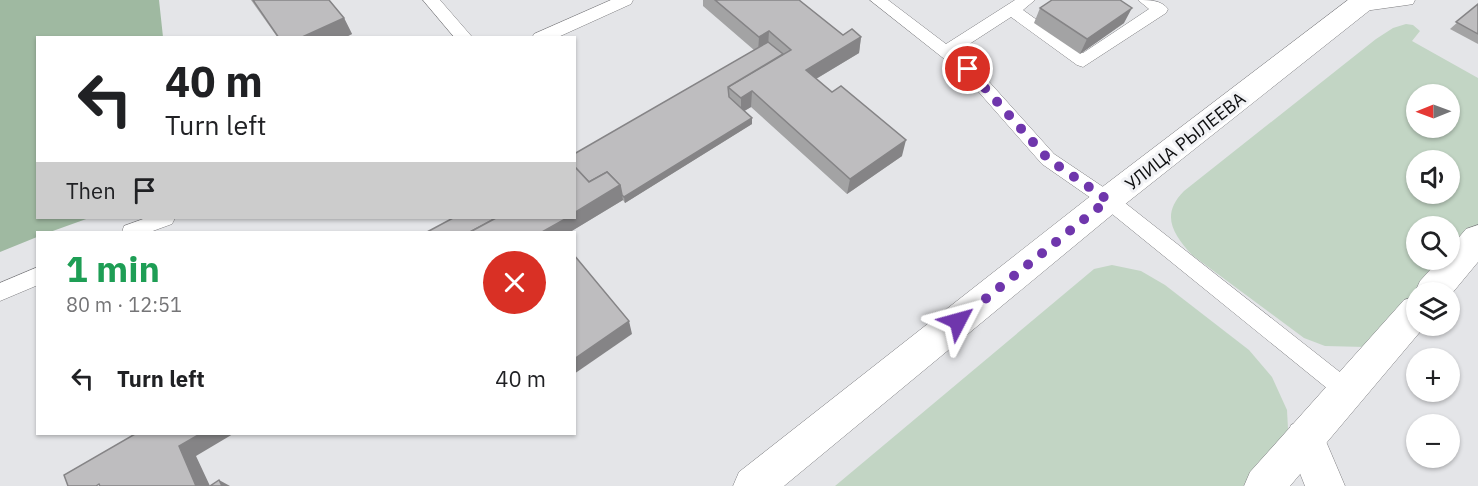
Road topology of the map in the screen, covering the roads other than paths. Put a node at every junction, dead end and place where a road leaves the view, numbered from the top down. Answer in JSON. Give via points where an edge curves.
{"nodes":[{"id":1,"x":431,"y":0,"type":"edge"},
{"id":2,"x":625,"y":0,"type":"edge"},
{"id":3,"x":1027,"y":0,"type":"edge"},
{"id":4,"x":1146,"y":0,"type":"edge"},
{"id":5,"x":1407,"y":0,"type":"edge"},
{"id":6,"x":882,"y":1,"type":"edge"},
{"id":7,"x":1362,"y":4,"type":"edge"},
{"id":8,"x":1012,"y":10,"type":"junction"},
{"id":9,"x":463,"y":36,"type":"edge"},
{"id":10,"x":544,"y":36,"type":"edge"},
{"id":11,"x":945,"y":52,"type":"junction"},
{"id":12,"x":1108,"y":200,"type":"junction"},
{"id":13,"x":163,"y":219,"type":"edge"},
{"id":14,"x":134,"y":231,"type":"edge"},
{"id":15,"x":1478,"y":239,"type":"edge"},
{"id":16,"x":36,"y":276,"type":"edge"},
{"id":17,"x":1441,"y":282,"type":"edge"},
{"id":18,"x":0,"y":292,"type":"edge"},
{"id":19,"x":1406,"y":323,"type":"edge"},
{"id":20,"x":1347,"y":391,"type":"junction"},
{"id":21,"x":1305,"y":438,"type":"junction"},
{"id":22,"x":753,"y":486,"type":"edge"},
{"id":23,"x":1264,"y":486,"type":"edge"},
{"id":24,"x":1325,"y":486,"type":"edge"}],
"edges":[{"from":1,"to":9,"type":"lane"},
{"from":2,"to":10,"type":"lane"},
{"from":3,"to":8,"type":"lane"},
{"from":4,"to":8,"type":"lane","via":[[1160,9],[1083,61]]},
{"from":5,"to":7,"type":"lane"},
{"from":6,"to":11,"type":"lane"},
{"from":7,"to":12,"type":"main road","name":"УЛИЦА РЫЛЕЕВА"},
{"from":8,"to":11,"type":"lane"},
{"from":11,"to":12,"type":"lane","via":[[968,69],[1048,159]]},
{"from":12,"to":20,"type":"lane"},
{"from":12,"to":22,"type":"main road","name":"УЛИЦА РЫЛЕЕВА"},
{"from":13,"to":14,"type":"lane"},
{"from":15,"to":17,"type":"main road"},
{"from":16,"to":18,"type":"lane"},
{"from":19,"to":20,"type":"main road"},
{"from":20,"to":21,"type":"main road"},
{"from":21,"to":23,"type":"main road"},
{"from":21,"to":24,"type":"main road"}]}
